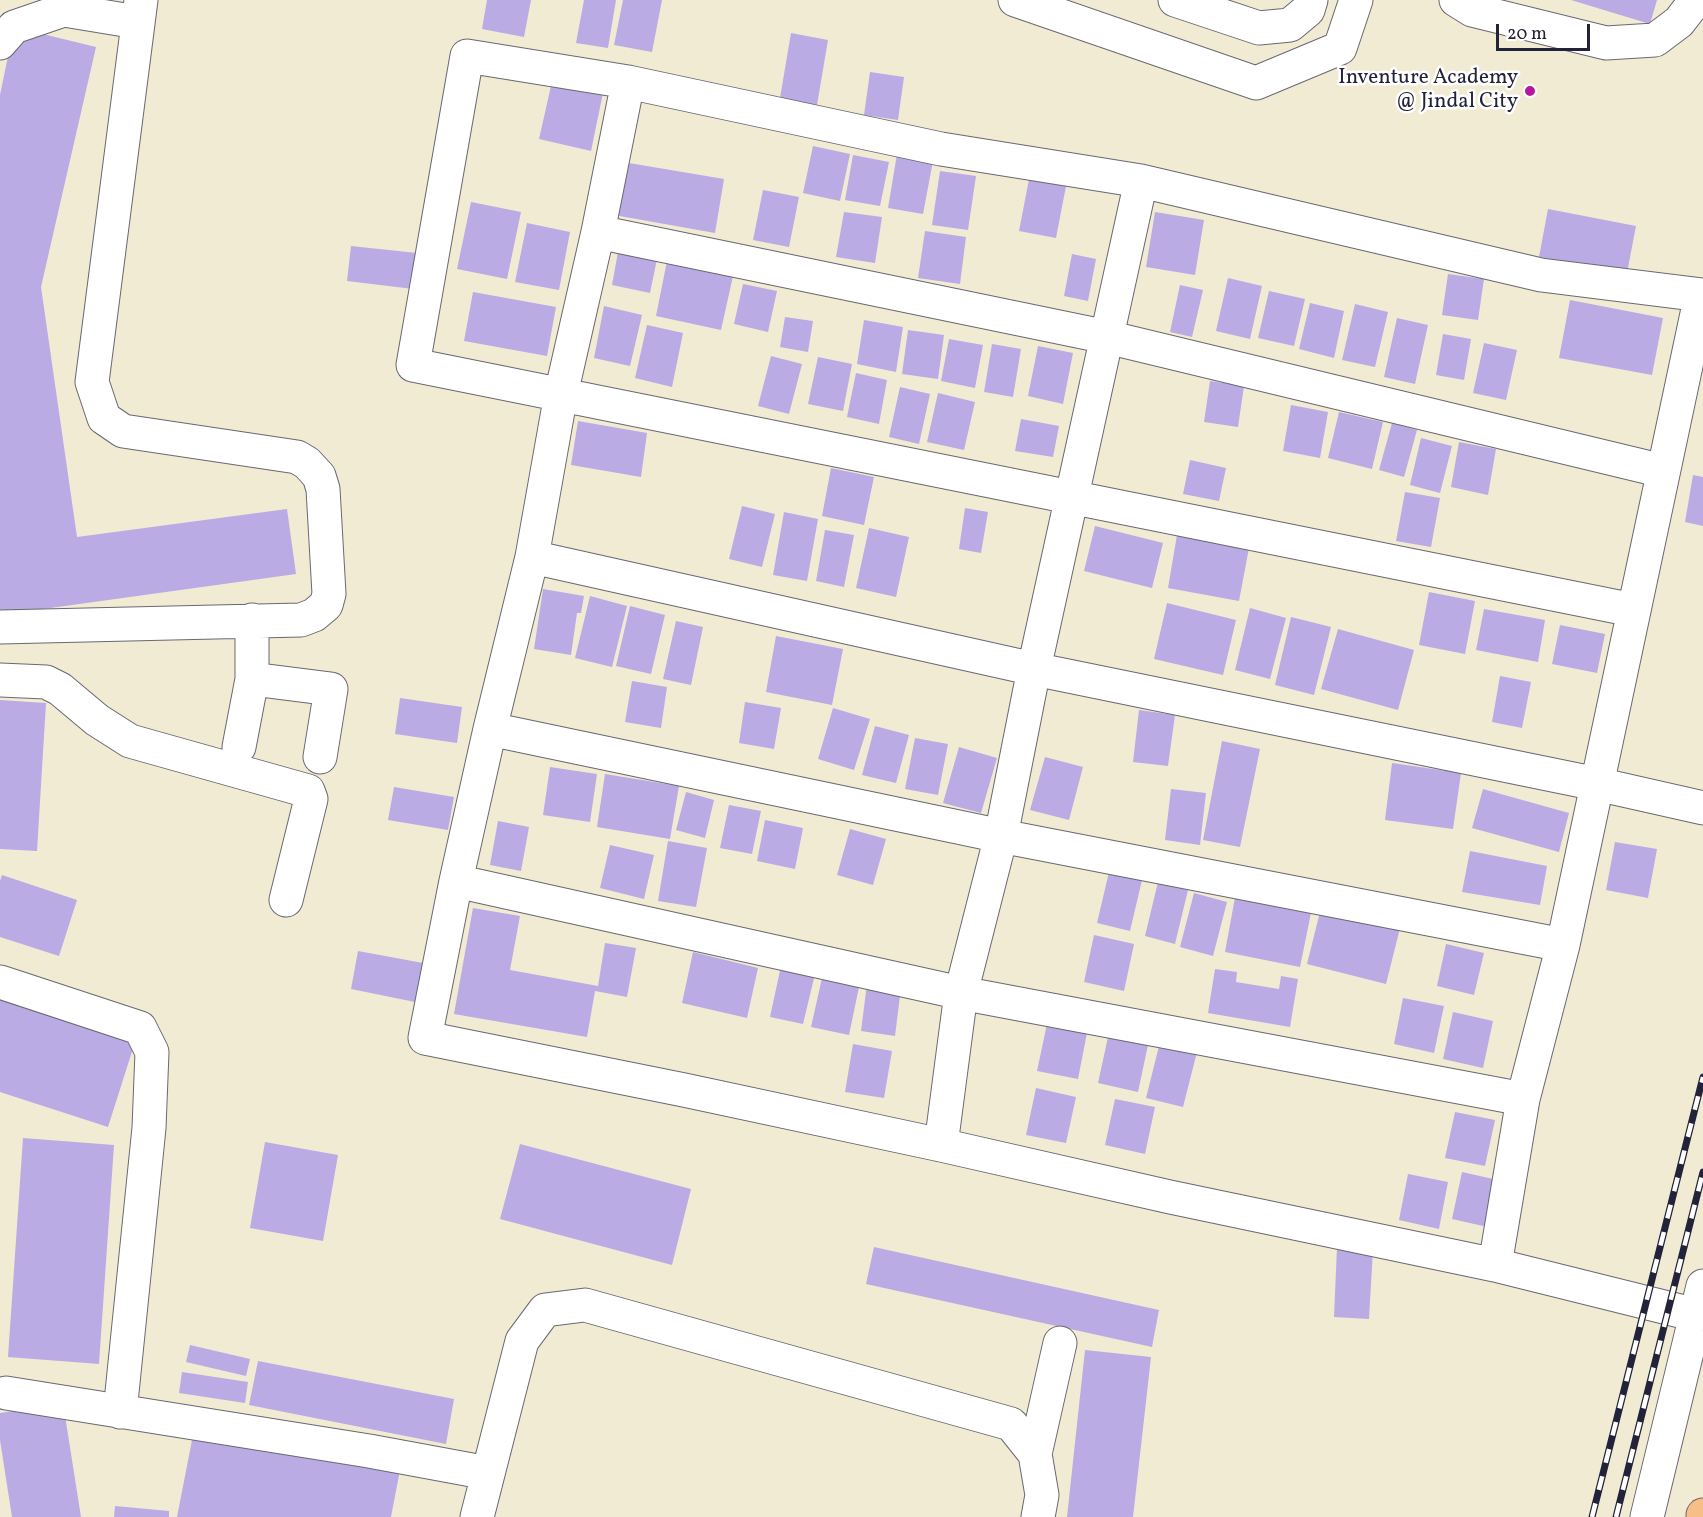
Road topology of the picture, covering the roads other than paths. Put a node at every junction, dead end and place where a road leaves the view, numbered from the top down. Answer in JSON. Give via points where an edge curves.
{"nodes":[{"id":1,"x":1015,"y":0,"type":"edge"},
{"id":2,"x":1175,"y":0,"type":"edge"},
{"id":3,"x":1311,"y":0,"type":"edge"},
{"id":4,"x":1356,"y":0,"type":"edge"},
{"id":5,"x":1456,"y":0,"type":"edge"},
{"id":6,"x":1696,"y":0,"type":"edge"},
{"id":7,"x":1050,"y":5,"type":"edge"},
{"id":8,"x":139,"y":11,"type":"edge"},
{"id":9,"x":0,"y":43,"type":"edge"},
{"id":10,"x":628,"y":81,"type":"junction"},
{"id":11,"x":1141,"y":181,"type":"junction"},
{"id":12,"x":598,"y":232,"type":"junction"},
{"id":13,"x":1107,"y":337,"type":"junction"},
{"id":14,"x":561,"y":394,"type":"junction"},
{"id":15,"x":1663,"y":471,"type":"junction"},
{"id":16,"x":1072,"y":496,"type":"junction"},
{"id":17,"x":532,"y":557,"type":"junction"},
{"id":18,"x":1634,"y":610,"type":"junction"},
{"id":19,"x":252,"y":620,"type":"junction"},
{"id":20,"x":0,"y":627,"type":"edge"},
{"id":21,"x":1034,"y":669,"type":"junction"},
{"id":22,"x":252,"y":679,"type":"junction"},
{"id":23,"x":0,"y":680,"type":"edge"},
{"id":24,"x":490,"y":729,"type":"junction"},
{"id":25,"x":239,"y":747,"type":"dead end"},
{"id":26,"x":320,"y":758,"type":"dead end"},
{"id":27,"x":1597,"y":784,"type":"junction"},
{"id":28,"x":1703,"y":808,"type":"edge"},
{"id":29,"x":1001,"y":836,"type":"junction"},
{"id":30,"x":456,"y":881,"type":"junction"},
{"id":31,"x":286,"y":900,"type":"dead end"},
{"id":32,"x":1563,"y":945,"type":"junction"},
{"id":33,"x":0,"y":982,"type":"edge"},
{"id":34,"x":961,"y":993,"type":"junction"},
{"id":35,"x":1523,"y":1099,"type":"junction"},
{"id":36,"x":941,"y":1145,"type":"junction"},
{"id":37,"x":1495,"y":1265,"type":"junction"},
{"id":38,"x":1700,"y":1300,"type":"edge"},
{"id":39,"x":1060,"y":1343,"type":"dead end"},
{"id":40,"x":6,"y":1393,"type":"dead end"},
{"id":41,"x":120,"y":1412,"type":"junction"},
{"id":42,"x":1035,"y":1454,"type":"junction"},
{"id":43,"x":488,"y":1473,"type":"junction"},
{"id":44,"x":477,"y":1517,"type":"edge"},
{"id":45,"x":1038,"y":1517,"type":"edge"},
{"id":46,"x":1647,"y":1517,"type":"edge"}],
"edges":[{"from":1,"to":7,"type":"street"},
{"from":2,"to":3,"type":"street","via":[[1259,28],[1290,25],[1308,10]]},
{"from":4,"to":7,"type":"street","via":[[1340,48],[1256,83]]},
{"from":5,"to":6,"type":"street","via":[[1472,10],[1606,43],[1654,40],[1679,22]]},
{"from":8,"to":9,"type":"street","via":[[64,10],[14,27]]},
{"from":8,"to":19,"type":"street","via":[[92,382],[104,418],[123,431],[297,457],[318,476],[329,594],[326,605],[301,620]]},
{"from":10,"to":11,"type":"street","via":[[941,149]]},
{"from":10,"to":12,"type":"street"},
{"from":10,"to":14,"type":"street","via":[[467,56],[413,365]]},
{"from":11,"to":13,"type":"street"},
{"from":11,"to":15,"type":"street","via":[[1541,275],[1701,295]]},
{"from":12,"to":13,"type":"street"},
{"from":12,"to":14,"type":"street"},
{"from":13,"to":15,"type":"street"},
{"from":13,"to":16,"type":"street"},
{"from":14,"to":16,"type":"street"},
{"from":14,"to":17,"type":"street"},
{"from":15,"to":18,"type":"street"},
{"from":16,"to":18,"type":"street"},
{"from":16,"to":21,"type":"street"},
{"from":17,"to":21,"type":"street"},
{"from":17,"to":24,"type":"street"},
{"from":18,"to":27,"type":"street"},
{"from":19,"to":20,"type":"street"},
{"from":19,"to":22,"type":"street"},
{"from":21,"to":27,"type":"street"},
{"from":21,"to":29,"type":"street"},
{"from":22,"to":25,"type":"street"},
{"from":22,"to":26,"type":"street","via":[[332,689]]},
{"from":23,"to":31,"type":"street","via":[[46,682],[130,741],[308,791],[311,799]]},
{"from":24,"to":29,"type":"street"},
{"from":24,"to":30,"type":"street"},
{"from":27,"to":28,"type":"street"},
{"from":27,"to":32,"type":"street"},
{"from":29,"to":32,"type":"street"},
{"from":29,"to":34,"type":"street"},
{"from":30,"to":34,"type":"street"},
{"from":30,"to":36,"type":"street","via":[[425,1038]]},
{"from":32,"to":35,"type":"street"},
{"from":33,"to":41,"type":"street","via":[[140,1028],[152,1052],[149,1128]]},
{"from":34,"to":35,"type":"street"},
{"from":34,"to":36,"type":"street"},
{"from":35,"to":37,"type":"street"},
{"from":36,"to":37,"type":"street"},
{"from":37,"to":38,"type":"street"},
{"from":38,"to":46,"type":"street"},
{"from":39,"to":42,"type":"street"},
{"from":40,"to":41,"type":"street"},
{"from":41,"to":43,"type":"street"},
{"from":42,"to":43,"type":"street","via":[[1011,1424],[585,1305],[545,1310],[522,1341]]},
{"from":42,"to":45,"type":"street","via":[[1042,1495]]},
{"from":43,"to":44,"type":"street"}]}
